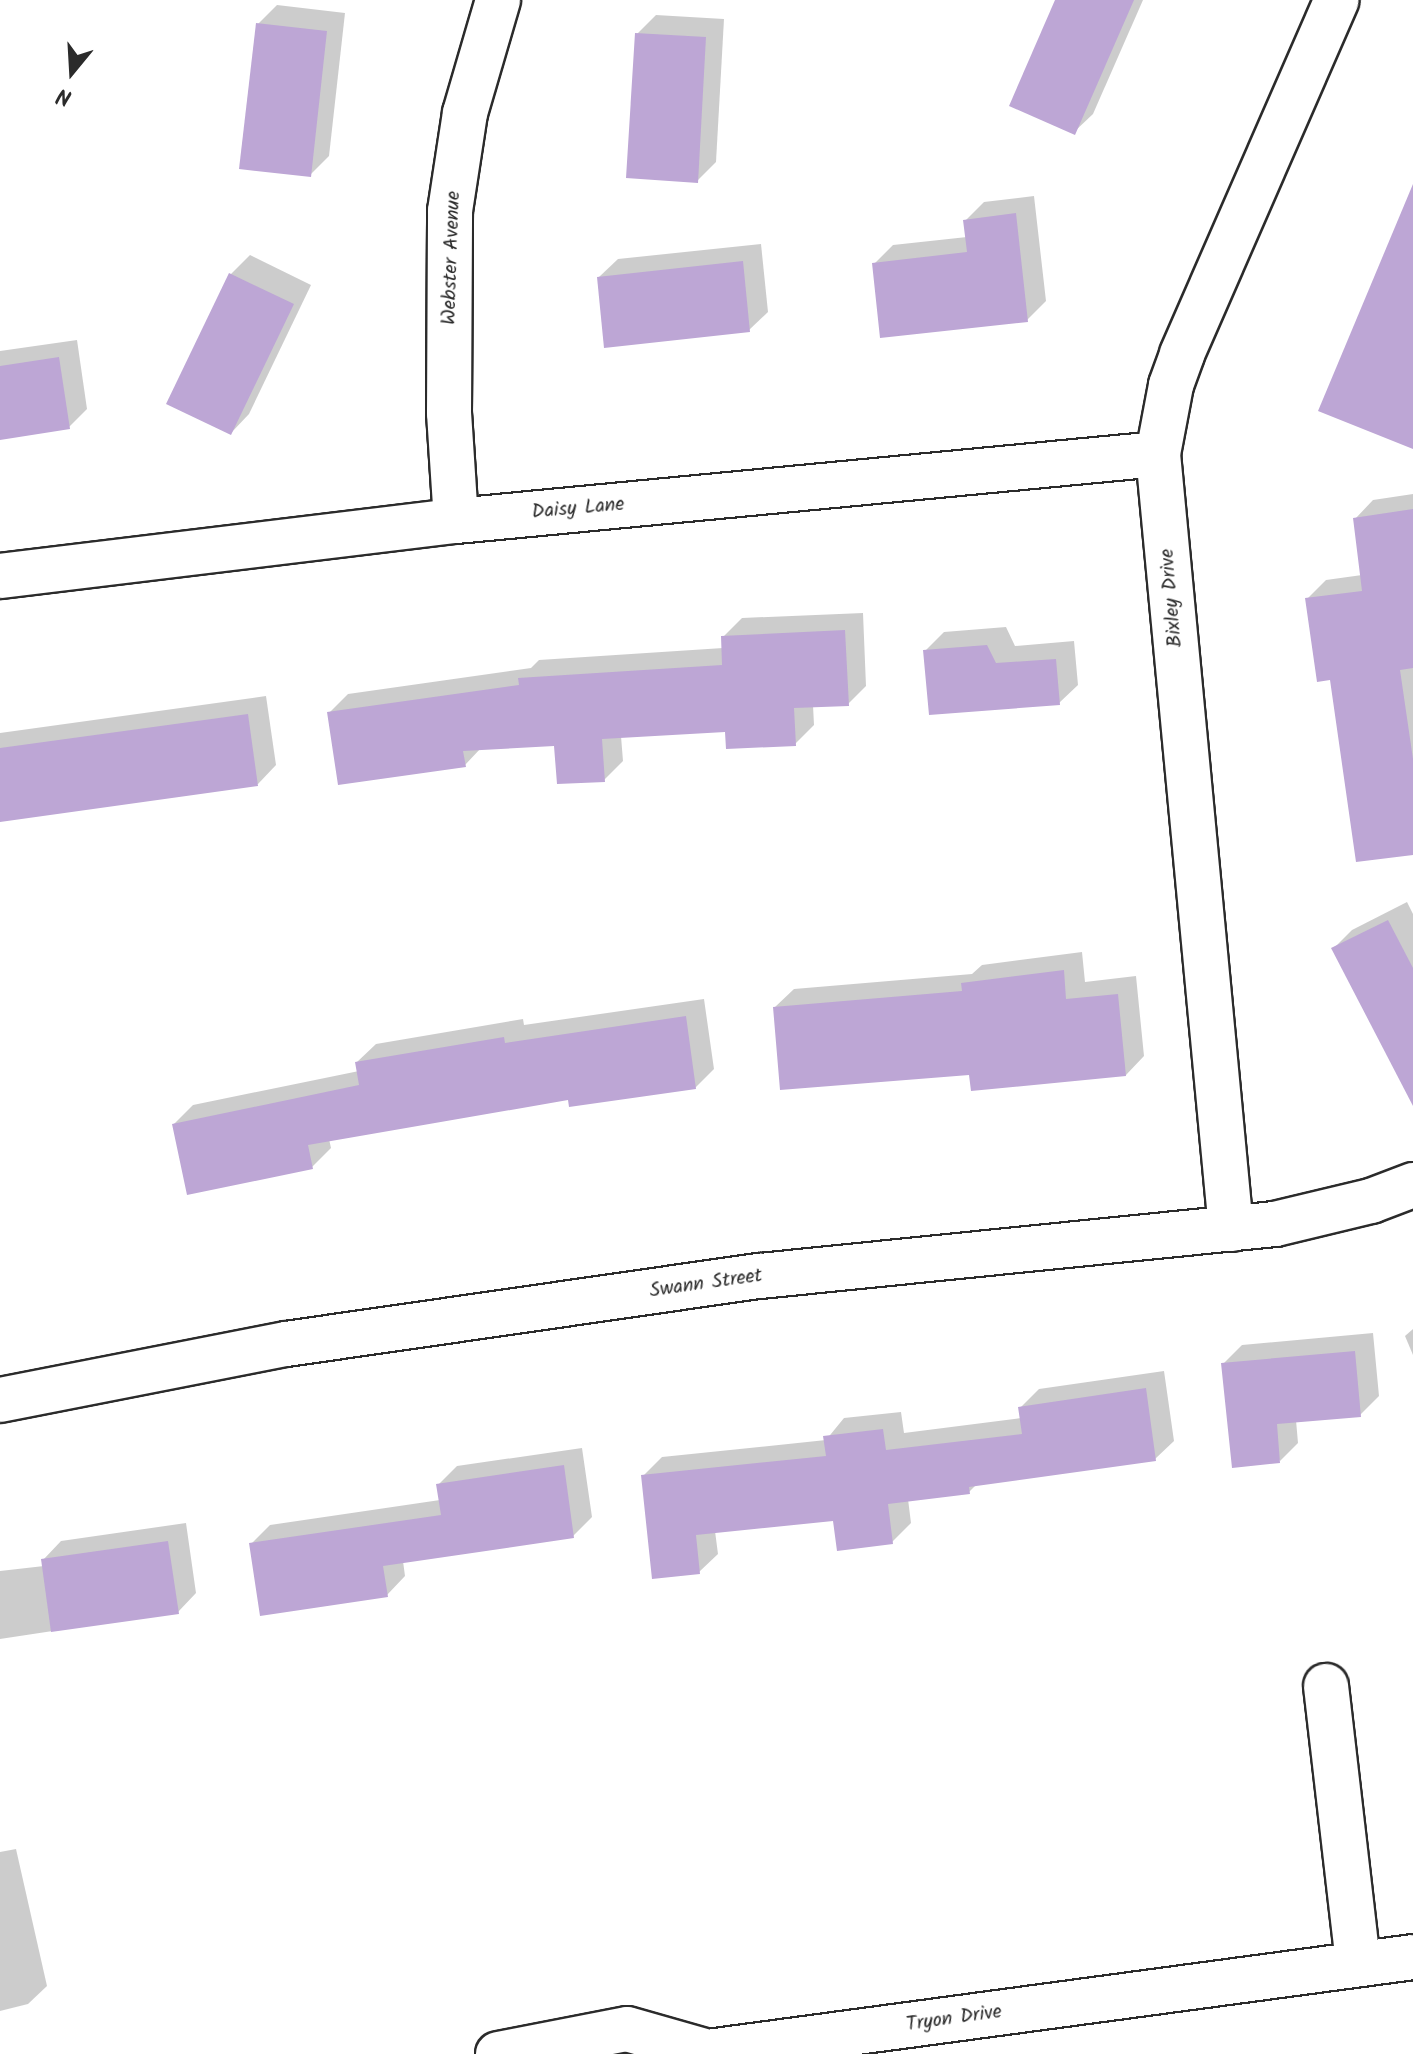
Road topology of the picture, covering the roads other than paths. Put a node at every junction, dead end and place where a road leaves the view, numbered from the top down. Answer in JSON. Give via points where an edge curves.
{"nodes":[{"id":1,"x":498,"y":0,"type":"edge"},
{"id":2,"x":1337,"y":0,"type":"edge"},
{"id":3,"x":1158,"y":454,"type":"junction"},
{"id":4,"x":456,"y":521,"type":"junction"},
{"id":5,"x":0,"y":576,"type":"edge"},
{"id":6,"x":1413,"y":1185,"type":"edge"},
{"id":7,"x":1231,"y":1229,"type":"junction"},
{"id":8,"x":0,"y":1400,"type":"edge"},
{"id":9,"x":1326,"y":1686,"type":"dead end"},
{"id":10,"x":1413,"y":1957,"type":"edge"},
{"id":11,"x":1358,"y":1964,"type":"junction"},
{"id":12,"x":498,"y":2054,"type":"edge"}],
"edges":[{"from":1,"to":4,"type":"street","name":"Webster Avenue","via":[[465,113],[450,211],[449,413]]},
{"from":2,"to":3,"type":"street","name":"Bixley Drive","via":[[1182,354]]},
{"from":3,"to":4,"type":"street","name":"Daisy Lane"},
{"from":3,"to":7,"type":"street","name":"Bixley Drive"},
{"from":4,"to":5,"type":"street","name":"Daisy Lane"},
{"from":6,"to":7,"type":"street","name":"Swann Street","via":[[1371,1201]]},
{"from":7,"to":8,"type":"street","name":"Swann Street","via":[[760,1276],[286,1344]]},
{"from":9,"to":11,"type":"street"},
{"from":10,"to":11,"type":"street","name":"Tryon Drive"},
{"from":11,"to":12,"type":"street","name":"Tryon Drive","via":[[708,2052],[627,2029]]}]}
